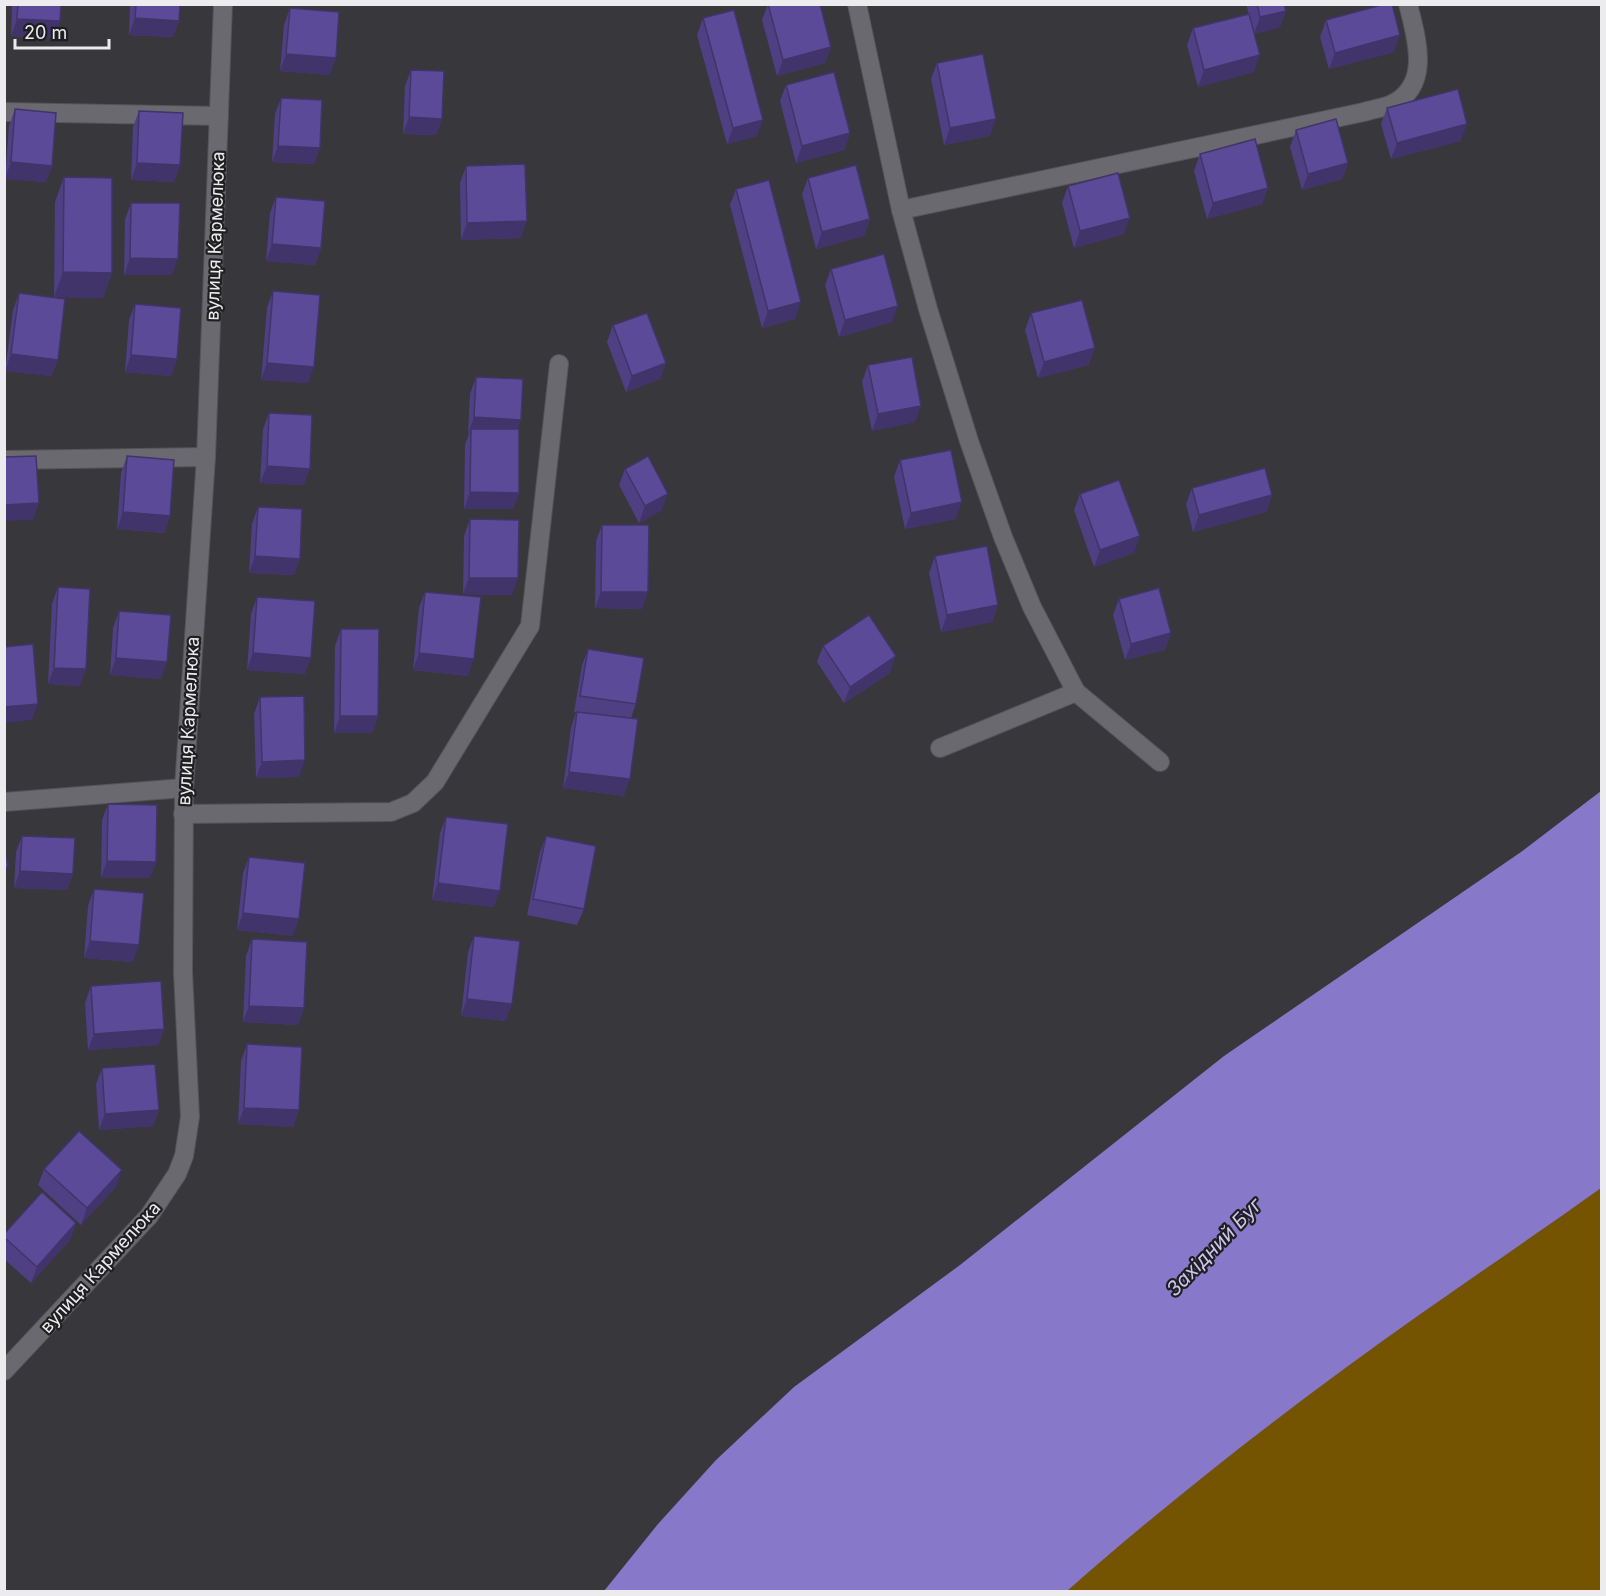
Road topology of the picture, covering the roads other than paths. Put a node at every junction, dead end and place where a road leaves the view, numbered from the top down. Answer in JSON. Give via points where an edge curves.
{"nodes":[{"id":1,"x":223,"y":4,"type":"edge"},
{"id":2,"x":857,"y":4,"type":"edge"},
{"id":3,"x":1408,"y":4,"type":"edge"},
{"id":4,"x":4,"y":112,"type":"edge"},
{"id":5,"x":219,"y":116,"type":"junction"},
{"id":6,"x":901,"y":210,"type":"junction"},
{"id":7,"x":559,"y":364,"type":"dead end"},
{"id":8,"x":206,"y":457,"type":"junction"},
{"id":9,"x":4,"y":460,"type":"edge"},
{"id":10,"x":1076,"y":692,"type":"junction"},
{"id":11,"x":940,"y":748,"type":"dead end"},
{"id":12,"x":1160,"y":762,"type":"dead end"},
{"id":13,"x":184,"y":788,"type":"junction"},
{"id":14,"x":4,"y":802,"type":"edge"},
{"id":15,"x":183,"y":814,"type":"junction"},
{"id":16,"x":4,"y":1371,"type":"edge"}],
"edges":[{"from":1,"to":5,"type":"street","name":"вулиця Кармелюка"},
{"from":2,"to":6,"type":"street"},
{"from":3,"to":6,"type":"street","via":[[1419,51],[1418,68],[1412,86],[1394,103]]},
{"from":4,"to":5,"type":"street"},
{"from":5,"to":8,"type":"street","name":"вулиця Кармелюка"},
{"from":6,"to":10,"type":"street","via":[[969,441],[1032,607]]},
{"from":7,"to":15,"type":"street","via":[[530,626],[435,782],[413,803],[391,812]]},
{"from":8,"to":9,"type":"street"},
{"from":8,"to":13,"type":"street","name":"вулиця Кармелюка"},
{"from":10,"to":11,"type":"street"},
{"from":10,"to":12,"type":"street"},
{"from":13,"to":14,"type":"street"},
{"from":13,"to":15,"type":"street","name":"вулиця Кармелюка"},
{"from":15,"to":16,"type":"street","name":"вулиця Кармелюка","via":[[183,972],[190,1093],[184,1156],[168,1189],[148,1216]]}]}
